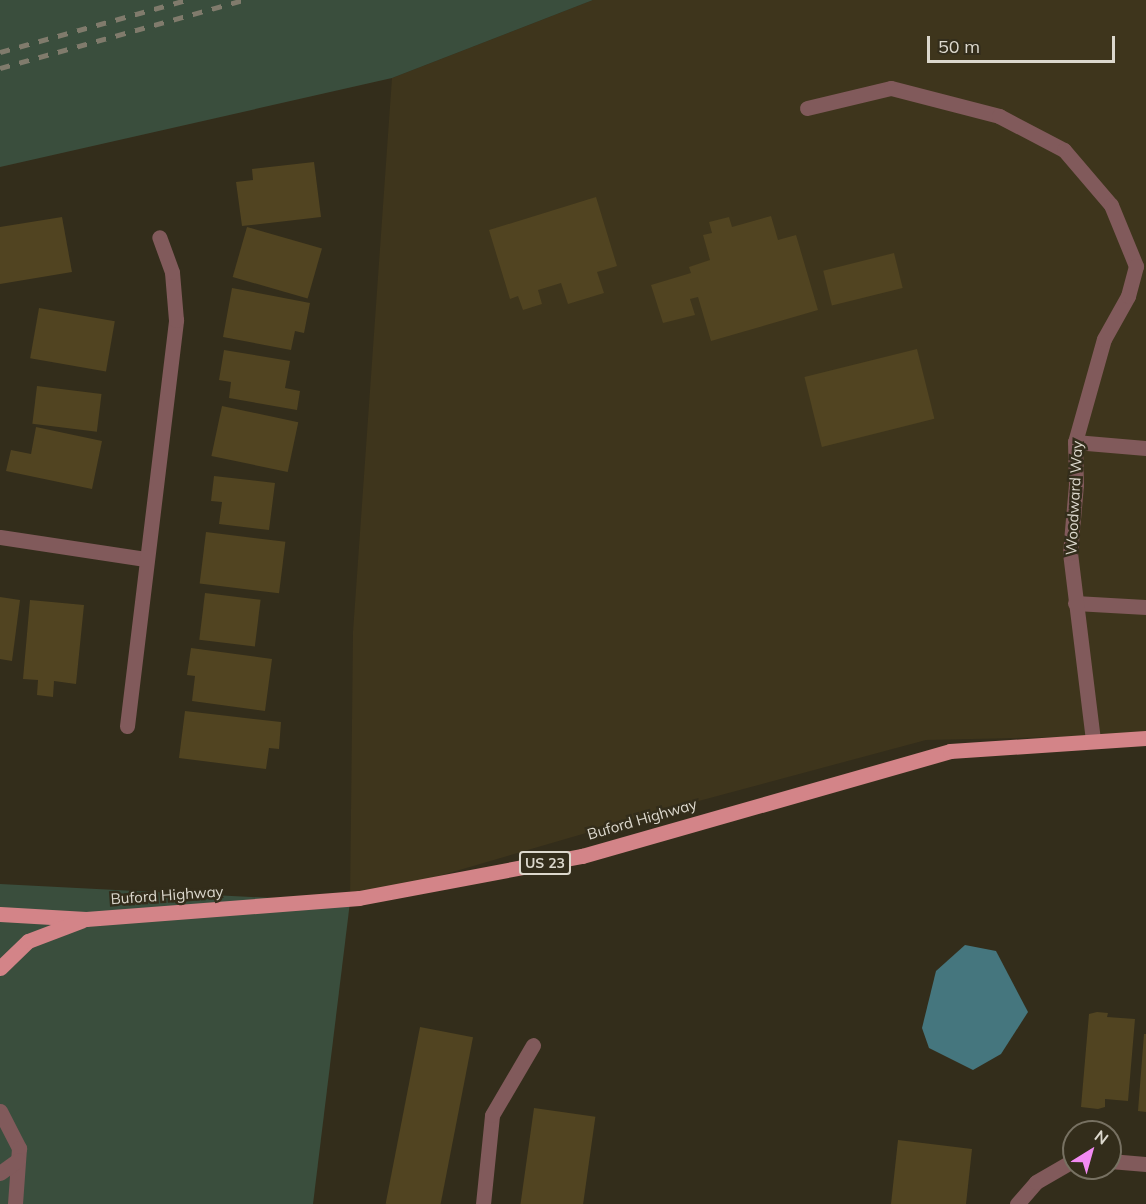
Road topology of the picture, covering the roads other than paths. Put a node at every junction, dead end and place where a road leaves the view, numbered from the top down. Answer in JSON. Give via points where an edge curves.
{"nodes":[{"id":1,"x":807,"y":108,"type":"dead end"},
{"id":2,"x":159,"y":237,"type":"dead end"},
{"id":3,"x":1143,"y":261,"type":"edge"},
{"id":4,"x":1075,"y":442,"type":"junction"},
{"id":5,"x":1146,"y":448,"type":"edge"},
{"id":6,"x":0,"y":537,"type":"edge"},
{"id":7,"x":145,"y":559,"type":"junction"},
{"id":8,"x":1075,"y":603,"type":"junction"},
{"id":9,"x":1146,"y":607,"type":"edge"},
{"id":10,"x":127,"y":726,"type":"dead end"},
{"id":11,"x":1146,"y":738,"type":"edge"},
{"id":12,"x":1093,"y":740,"type":"junction"},
{"id":13,"x":0,"y":914,"type":"edge"},
{"id":14,"x":86,"y":920,"type":"junction"},
{"id":15,"x":0,"y":968,"type":"edge"},
{"id":16,"x":533,"y":1045,"type":"dead end"},
{"id":17,"x":0,"y":1111,"type":"edge"},
{"id":18,"x":18,"y":1160,"type":"junction"},
{"id":19,"x":1122,"y":1162,"type":"edge"},
{"id":20,"x":1146,"y":1164,"type":"edge"},
{"id":21,"x":1062,"y":1167,"type":"edge"},
{"id":22,"x":0,"y":1173,"type":"edge"},
{"id":23,"x":15,"y":1204,"type":"edge"},
{"id":24,"x":483,"y":1204,"type":"edge"},
{"id":25,"x":1017,"y":1204,"type":"edge"}],
"edges":[{"from":1,"to":3,"type":"street","via":[[891,88],[999,116],[1064,150],[1111,205]]},
{"from":2,"to":7,"type":"street","via":[[172,272],[176,320]]},
{"from":3,"to":4,"type":"street","name":"Woodward Way","via":[[1104,339]]},
{"from":4,"to":5,"type":"street"},
{"from":4,"to":8,"type":"street","name":"Woodward Way","via":[[1070,553]]},
{"from":6,"to":7,"type":"street"},
{"from":7,"to":10,"type":"street"},
{"from":8,"to":9,"type":"street"},
{"from":8,"to":12,"type":"street","name":"Woodward Way"},
{"from":11,"to":12,"type":"main road","name":"Buford Highway","number":"US 23"},
{"from":12,"to":14,"type":"main road","name":"Buford Highway","number":"US 23","via":[[950,751],[582,856],[359,898]]},
{"from":13,"to":14,"type":"main road","name":"Buford Highway","number":"US 23"},
{"from":14,"to":15,"type":"main road","via":[[28,941]]},
{"from":16,"to":24,"type":"street","via":[[492,1115]]},
{"from":17,"to":18,"type":"street","via":[[19,1148]]},
{"from":18,"to":22,"type":"street"},
{"from":18,"to":23,"type":"street"},
{"from":19,"to":20,"type":"street"},
{"from":21,"to":25,"type":"street","via":[[1036,1182]]}]}
